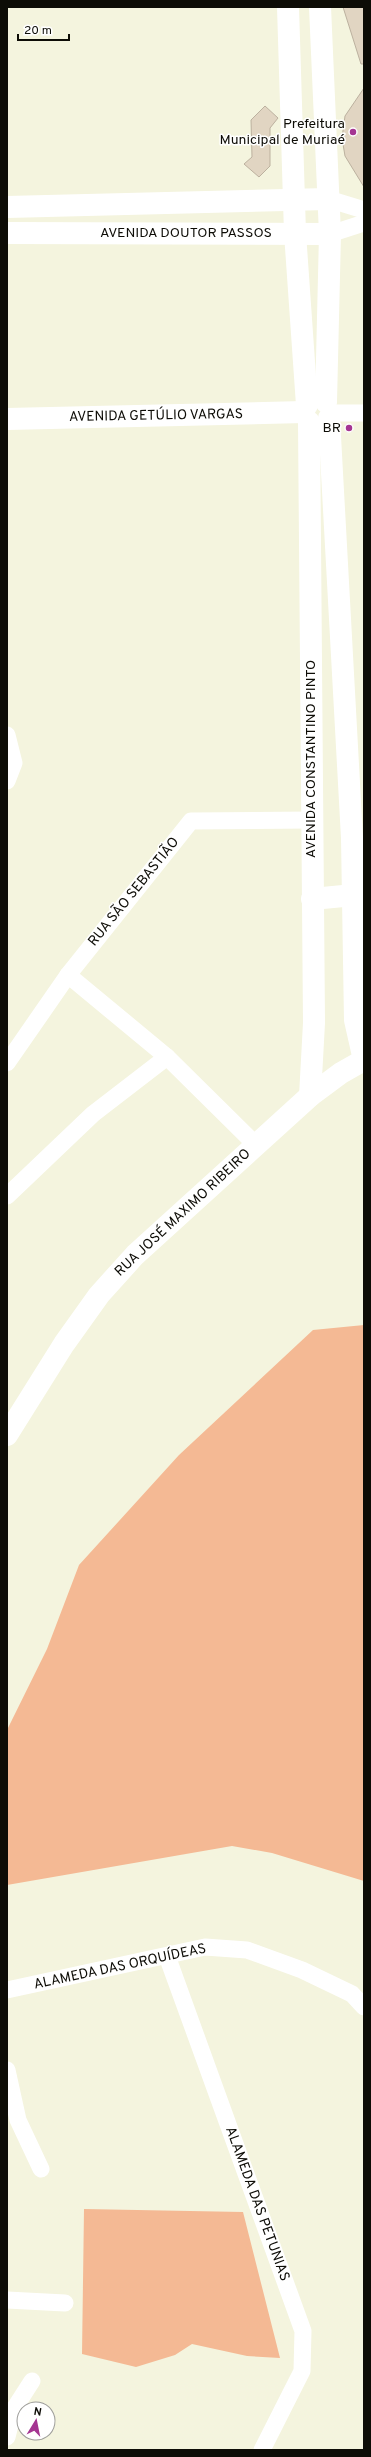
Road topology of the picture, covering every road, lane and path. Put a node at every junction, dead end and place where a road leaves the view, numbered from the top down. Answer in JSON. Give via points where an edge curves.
{"nodes":[{"id":1,"x":288,"y":7,"type":"edge"},
{"id":2,"x":320,"y":7,"type":"edge"},
{"id":3,"x":328,"y":199,"type":"junction"},
{"id":4,"x":295,"y":200,"type":"junction"},
{"id":5,"x":7,"y":207,"type":"edge"},
{"id":6,"x":364,"y":210,"type":"edge"},
{"id":7,"x":364,"y":223,"type":"edge"},
{"id":8,"x":7,"y":233,"type":"edge"},
{"id":9,"x":295,"y":233,"type":"junction"},
{"id":10,"x":330,"y":234,"type":"junction"},
{"id":11,"x":318,"y":412,"type":"junction"},
{"id":12,"x":364,"y":413,"type":"edge"},
{"id":13,"x":7,"y":419,"type":"edge"},
{"id":14,"x":330,"y":448,"type":"junction"},
{"id":15,"x":309,"y":450,"type":"junction"},
{"id":16,"x":7,"y":735,"type":"edge"},
{"id":17,"x":7,"y":781,"type":"edge"},
{"id":18,"x":312,"y":820,"type":"junction"},
{"id":19,"x":354,"y":896,"type":"junction"},
{"id":20,"x":312,"y":899,"type":"junction"},
{"id":21,"x":68,"y":975,"type":"junction"},
{"id":22,"x":167,"y":1058,"type":"junction"},
{"id":23,"x":364,"y":1060,"type":"edge"},
{"id":24,"x":7,"y":1063,"type":"edge"},
{"id":25,"x":310,"y":1096,"type":"junction"},
{"id":26,"x":256,"y":1145,"type":"junction"},
{"id":27,"x":7,"y":1196,"type":"edge"},
{"id":28,"x":7,"y":1435,"type":"edge"},
{"id":29,"x":166,"y":1956,"type":"junction"},
{"id":30,"x":7,"y":1990,"type":"edge"},
{"id":31,"x":364,"y":2007,"type":"edge"},
{"id":32,"x":7,"y":2070,"type":"edge"},
{"id":33,"x":41,"y":2169,"type":"dead end"},
{"id":34,"x":7,"y":2300,"type":"edge"},
{"id":35,"x":65,"y":2303,"type":"dead end"},
{"id":36,"x":32,"y":2382,"type":"dead end"},
{"id":37,"x":7,"y":2437,"type":"edge"},
{"id":38,"x":262,"y":2450,"type":"edge"}],
"edges":[{"from":1,"to":4,"type":"street","name":"AVENIDA CONSTANTINO PINTO"},
{"from":2,"to":3,"type":"street","name":"AVENIDA CONSTANTINO PINTO"},
{"from":3,"to":4,"type":"street","name":"AVENIDA DOUTOR PASSOS"},
{"from":3,"to":6,"type":"street","name":"AVENIDA DOUTOR PASSOS"},
{"from":3,"to":10,"type":"street","name":"AVENIDA CONSTANTINO PINTO"},
{"from":4,"to":5,"type":"street","name":"AVENIDA DOUTOR PASSOS"},
{"from":4,"to":9,"type":"street","name":"AVENIDA CONSTANTINO PINTO"},
{"from":7,"to":10,"type":"street","name":"AVENIDA DOUTOR PASSOS"},
{"from":8,"to":9,"type":"street","name":"AVENIDA DOUTOR PASSOS"},
{"from":9,"to":10,"type":"street","name":"AVENIDA DOUTOR PASSOS"},
{"from":9,"to":11,"type":"street","name":"AVENIDA CONSTANTINO PINTO"},
{"from":10,"to":11,"type":"street","name":"AVENIDA CONSTANTINO PINTO"},
{"from":11,"to":12,"type":"street"},
{"from":11,"to":13,"type":"street","name":"AVENIDA GETÚLIO VARGAS"},
{"from":11,"to":14,"type":"street","name":"AVENIDA CONSTANTINO PINTO"},
{"from":11,"to":15,"type":"street","name":"AVENIDA CONSTANTINO PINTO"},
{"from":14,"to":15,"type":"street","via":[[319,442]]},
{"from":14,"to":19,"type":"street","name":"AVENIDA CONSTANTINO PINTO"},
{"from":15,"to":18,"type":"street","name":"AVENIDA CONSTANTINO PINTO"},
{"from":16,"to":17,"type":"street","via":[[14,763]]},
{"from":18,"to":20,"type":"street","name":"AVENIDA CONSTANTINO PINTO"},
{"from":18,"to":21,"type":"street","name":"RUA SÃO SEBASTIÃO","via":[[191,821]]},
{"from":19,"to":20,"type":"street"},
{"from":19,"to":23,"type":"street","name":"AVENIDA CONSTANTINO PINTO","via":[[355,1020]]},
{"from":20,"to":25,"type":"street","name":"AVENIDA CONSTANTINO PINTO","via":[[314,1024]]},
{"from":21,"to":22,"type":"street"},
{"from":21,"to":24,"type":"street","name":"RUA SÃO SEBASTIÃO"},
{"from":22,"to":26,"type":"street"},
{"from":22,"to":27,"type":"street","via":[[93,1114]]},
{"from":23,"to":25,"type":"street","name":"RUA JOSÉ MAXIMO RIBEIRO"},
{"from":25,"to":26,"type":"street","name":"RUA JOSÉ MAXIMO RIBEIRO"},
{"from":26,"to":28,"type":"street","name":"RUA JOSÉ MAXIMO RIBEIRO","via":[[135,1255],[99,1295],[64,1344]]},
{"from":29,"to":30,"type":"street","name":"ALAMEDA DAS ORQUÍDEAS"},
{"from":29,"to":31,"type":"street","name":"ALAMEDA DAS ORQUÍDEAS","via":[[205,1947],[247,1950],[302,1970],[352,1994]]},
{"from":29,"to":38,"type":"street","name":"ALAMEDA DAS PETUNIAS","via":[[303,2331],[302,2371]]},
{"from":32,"to":33,"type":"street","via":[[18,2120]]},
{"from":34,"to":35,"type":"street"},
{"from":36,"to":37,"type":"street","via":[[14,2409]]}]}
